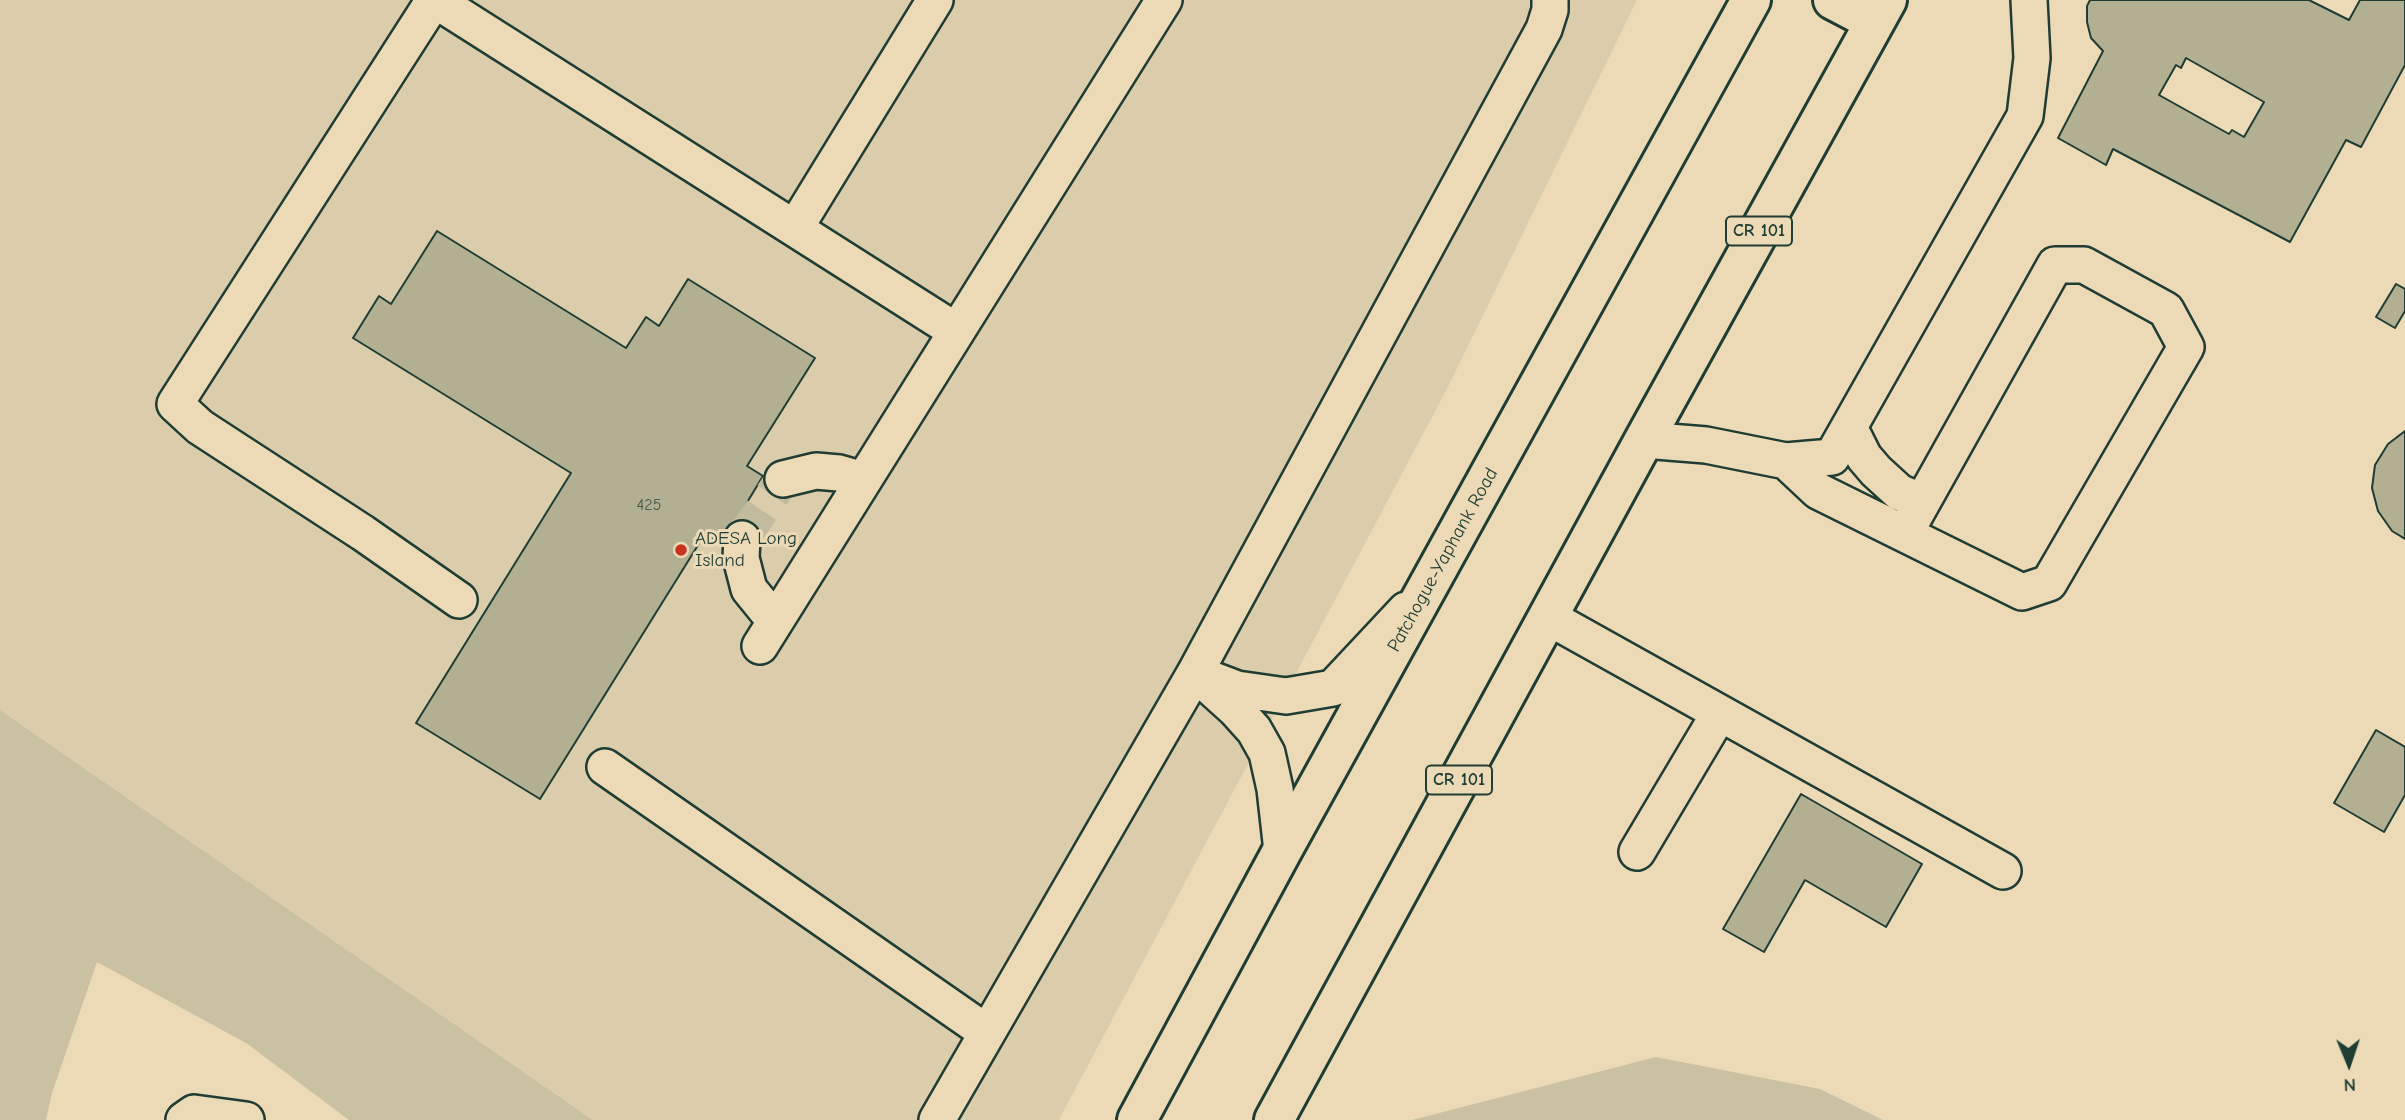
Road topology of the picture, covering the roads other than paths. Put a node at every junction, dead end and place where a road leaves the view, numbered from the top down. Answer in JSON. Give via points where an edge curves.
{"nodes":[{"id":1,"x":435,"y":0,"type":"edge"},
{"id":2,"x":934,"y":0,"type":"edge"},
{"id":3,"x":1164,"y":0,"type":"edge"},
{"id":4,"x":1550,"y":0,"type":"edge"},
{"id":5,"x":1751,"y":0,"type":"edge"},
{"id":6,"x":1833,"y":0,"type":"edge"},
{"id":7,"x":2029,"y":0,"type":"edge"},
{"id":8,"x":1881,"y":11,"type":"edge"},
{"id":9,"x":795,"y":228,"type":"junction"},
{"id":10,"x":956,"y":331,"type":"junction"},
{"id":11,"x":1849,"y":427,"type":"junction"},
{"id":12,"x":1644,"y":440,"type":"junction"},
{"id":13,"x":1786,"y":461,"type":"junction"},
{"id":14,"x":783,"y":479,"type":"tunnel mouth"},
{"id":15,"x":863,"y":480,"type":"junction"},
{"id":16,"x":1922,"y":502,"type":"junction"},
{"id":17,"x":1905,"y":533,"type":"junction"},
{"id":18,"x":742,"y":539,"type":"tunnel mouth"},
{"id":19,"x":1430,"y":584,"type":"junction"},
{"id":20,"x":459,"y":600,"type":"dead end"},
{"id":21,"x":1548,"y":617,"type":"junction"},
{"id":22,"x":1195,"y":673,"type":"junction"},
{"id":23,"x":1719,"y":714,"type":"junction"},
{"id":24,"x":605,"y":766,"type":"dead end"},
{"id":25,"x":1282,"y":851,"type":"junction"},
{"id":26,"x":1637,"y":852,"type":"dead end"},
{"id":27,"x":2003,"y":871,"type":"dead end"},
{"id":28,"x":986,"y":1032,"type":"junction"},
{"id":29,"x":184,"y":1120,"type":"edge"},
{"id":30,"x":246,"y":1120,"type":"edge"},
{"id":31,"x":937,"y":1120,"type":"edge"},
{"id":32,"x":1137,"y":1120,"type":"edge"},
{"id":33,"x":1274,"y":1120,"type":"edge"}],
"edges":[{"from":1,"to":9,"type":"lane"},
{"from":1,"to":20,"type":"lane","via":[[175,404],[200,427]]},
{"from":2,"to":9,"type":"lane"},
{"from":3,"to":10,"type":"lane"},
{"from":4,"to":22,"type":"lane","via":[[1544,29]]},
{"from":5,"to":19,"type":"main road","name":"Patchogue-Yaphank Road"},
{"from":6,"to":8,"type":"main road"},
{"from":7,"to":11,"type":"lane","via":[[2032,58],[2025,116]]},
{"from":8,"to":12,"type":"main road","number":"CR 101"},
{"from":9,"to":10,"type":"lane"},
{"from":10,"to":15,"type":"lane"},
{"from":11,"to":13,"type":"lane","via":[[1832,457]]},
{"from":11,"to":16,"type":"lane","via":[[1876,471],[1899,492]]},
{"from":12,"to":13,"type":"lane","via":[[1706,444]]},
{"from":12,"to":21,"type":"main road","number":"CR 101"},
{"from":13,"to":17,"type":"lane","via":[[1818,491]]},
{"from":14,"to":15,"type":"lane","via":[[816,471]]},
{"from":15,"to":18,"type":"lane","via":[[768,633],[741,558]]},
{"from":16,"to":17,"type":"lane"},
{"from":16,"to":17,"type":"lane","via":[[2055,265],[2084,265],[2166,310],[2186,347],[2049,583],[2022,592]]},
{"from":19,"to":22,"type":"lane","via":[[1333,688],[1286,695],[1237,689]]},
{"from":19,"to":25,"type":"main road","name":"Patchogue-Yaphank Road"},
{"from":21,"to":23,"type":"lane"},
{"from":21,"to":33,"type":"main road","number":"CR 101"},
{"from":22,"to":25,"type":"lane","via":[[1236,710],[1267,753]]},
{"from":22,"to":28,"type":"lane"},
{"from":23,"to":26,"type":"lane"},
{"from":23,"to":27,"type":"lane"},
{"from":24,"to":28,"type":"lane"},
{"from":25,"to":32,"type":"main road","name":"Patchogue-Yaphank Road"},
{"from":28,"to":31,"type":"lane"},
{"from":29,"to":30,"type":"lane","via":[[194,1113]]}]}
